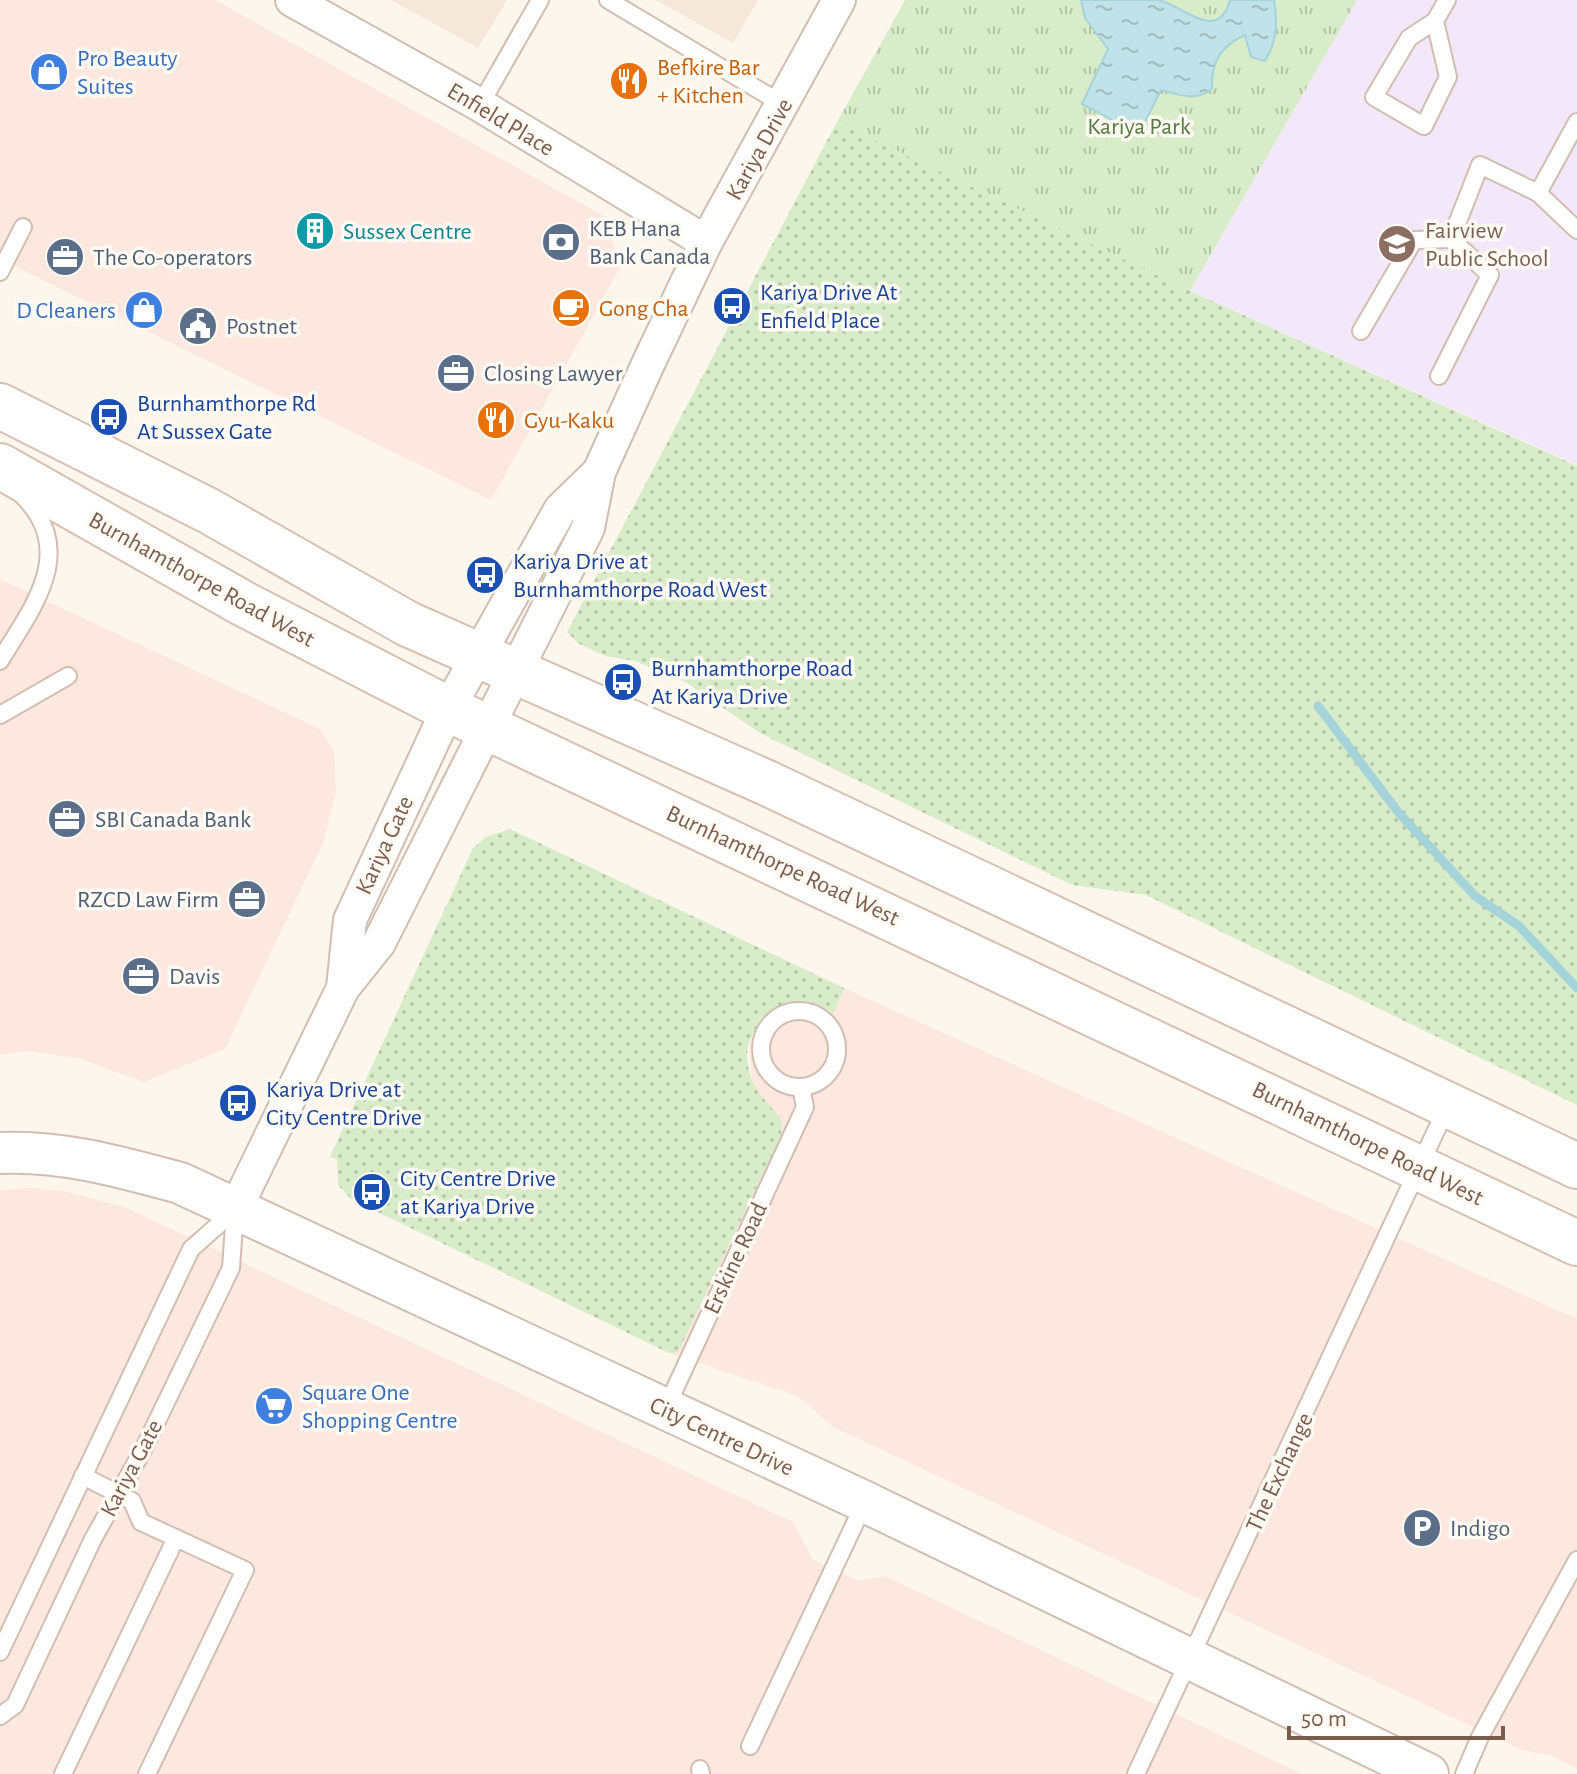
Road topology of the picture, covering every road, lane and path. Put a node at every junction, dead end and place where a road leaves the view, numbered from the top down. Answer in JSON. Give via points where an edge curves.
{"nodes":[{"id":1,"x":292,"y":0,"type":"edge"},
{"id":2,"x":540,"y":0,"type":"edge"},
{"id":3,"x":608,"y":0,"type":"edge"},
{"id":4,"x":839,"y":0,"type":"edge"},
{"id":5,"x":1447,"y":0,"type":"edge"},
{"id":6,"x":1435,"y":21,"type":"junction"},
{"id":7,"x":480,"y":105,"type":"junction"},
{"id":8,"x":784,"y":105,"type":"junction"},
{"id":9,"x":1577,"y":122,"type":"edge"},
{"id":10,"x":1538,"y":193,"type":"junction"},
{"id":11,"x":23,"y":227,"type":"dead end"},
{"id":12,"x":1577,"y":230,"type":"edge"},
{"id":13,"x":1451,"y":239,"type":"junction"},
{"id":14,"x":706,"y":242,"type":"junction"},
{"id":15,"x":0,"y":272,"type":"edge"},
{"id":16,"x":1361,"y":331,"type":"dead end"},
{"id":17,"x":1439,"y":376,"type":"dead end"},
{"id":18,"x":0,"y":406,"type":"edge"},
{"id":19,"x":0,"y":466,"type":"edge"},
{"id":20,"x":0,"y":473,"type":"edge"},
{"id":21,"x":0,"y":661,"type":"edge"},
{"id":22,"x":496,"y":663,"type":"junction"},
{"id":23,"x":68,"y":676,"type":"dead end"},
{"id":24,"x":448,"y":709,"type":"junction"},
{"id":25,"x":0,"y":715,"type":"edge"},
{"id":26,"x":488,"y":726,"type":"junction"},
{"id":27,"x":343,"y":988,"type":"junction"},
{"id":28,"x":801,"y":1087,"type":"junction"},
{"id":29,"x":1448,"y":1105,"type":"junction"},
{"id":30,"x":0,"y":1153,"type":"edge"},
{"id":31,"x":1577,"y":1166,"type":"edge"},
{"id":32,"x":1421,"y":1169,"type":"junction"},
{"id":33,"x":235,"y":1210,"type":"junction"},
{"id":34,"x":1577,"y":1243,"type":"edge"},
{"id":35,"x":666,"y":1410,"type":"junction"},
{"id":36,"x":83,"y":1476,"type":"junction"},
{"id":37,"x":118,"y":1494,"type":"junction"},
{"id":38,"x":865,"y":1502,"type":"junction"},
{"id":39,"x":176,"y":1538,"type":"junction"},
{"id":40,"x":1577,"y":1560,"type":"edge"},
{"id":41,"x":0,"y":1652,"type":"edge"},
{"id":42,"x":1191,"y":1659,"type":"junction"},
{"id":43,"x":0,"y":1716,"type":"edge"},
{"id":44,"x":750,"y":1746,"type":"dead end"},
{"id":45,"x":63,"y":1774,"type":"edge"},
{"id":46,"x":147,"y":1774,"type":"edge"},
{"id":47,"x":1136,"y":1774,"type":"edge"},
{"id":48,"x":1428,"y":1774,"type":"edge"},
{"id":49,"x":1464,"y":1774,"type":"edge"}],
"edges":[{"from":1,"to":7,"type":"street","name":"Enfield Place"},
{"from":2,"to":7,"type":"lane"},
{"from":3,"to":8,"type":"lane"},
{"from":4,"to":8,"type":"street","name":"Kariya Drive"},
{"from":5,"to":6,"type":"lane"},
{"from":6,"to":6,"type":"lane","via":[[1409,38],[1374,97],[1424,126],[1448,77]]},
{"from":7,"to":14,"type":"street","name":"Enfield Place"},
{"from":8,"to":14,"type":"street","name":"Kariya Drive"},
{"from":9,"to":10,"type":"lane"},
{"from":10,"to":12,"type":"lane"},
{"from":10,"to":13,"type":"lane","via":[[1480,165]]},
{"from":11,"to":15,"type":"lane"},
{"from":13,"to":16,"type":"lane","via":[[1414,240]]},
{"from":13,"to":17,"type":"lane","via":[[1490,275]]},
{"from":14,"to":22,"type":"street","name":"Kariya Drive","via":[[599,472],[588,528]]},
{"from":18,"to":22,"type":"main road","via":[[209,511],[408,624]]},
{"from":19,"to":24,"type":"main road","name":"Burnhamthorpe Road West","via":[[244,604]]},
{"from":20,"to":21,"type":"lane","via":[[31,503],[50,547],[48,573],[38,598]]},
{"from":22,"to":24,"type":"street","name":"Kariya Drive"},
{"from":22,"to":26,"type":"street","name":"Kariya Drive"},
{"from":22,"to":29,"type":"main road","via":[[767,783]]},
{"from":23,"to":25,"type":"lane"},
{"from":24,"to":26,"type":"main road","name":"Burnhamthorpe Road West"},
{"from":24,"to":27,"type":"street","name":"Kariya Gate","via":[[350,920]]},
{"from":26,"to":27,"type":"street","name":"Kariya Gate","via":[[379,943]]},
{"from":26,"to":32,"type":"main road","name":"Burnhamthorpe Road West"},
{"from":27,"to":33,"type":"street","name":"Kariya Gate"},
{"from":28,"to":28,"type":"lane","via":[[828,1074],[838,1046],[825,1020],[797,1010],[770,1023],[760,1051],[773,1078]]},
{"from":28,"to":35,"type":"lane","name":"Erskine Road","via":[[805,1107]]},
{"from":29,"to":31,"type":"main road"},
{"from":29,"to":32,"type":"lane","name":"The Exchange"},
{"from":30,"to":33,"type":"street","name":"City Centre Drive","via":[[94,1160],[180,1183]]},
{"from":32,"to":34,"type":"main road","name":"Burnhamthorpe Road West"},
{"from":32,"to":42,"type":"lane","name":"The Exchange"},
{"from":33,"to":35,"type":"street","name":"City Centre Drive"},
{"from":33,"to":36,"type":"lane","name":"Kariya Gate","via":[[191,1249]]},
{"from":33,"to":37,"type":"lane","name":"Kariya Gate","via":[[231,1268]]},
{"from":35,"to":38,"type":"street","name":"City Centre Drive"},
{"from":36,"to":37,"type":"lane"},
{"from":36,"to":41,"type":"lane","name":"Kariya Gate"},
{"from":37,"to":39,"type":"lane","via":[[132,1501],[141,1522]]},
{"from":37,"to":43,"type":"lane","name":"Kariya Gate","via":[[15,1705]]},
{"from":38,"to":42,"type":"street","name":"City Centre Drive"},
{"from":38,"to":44,"type":"lane"},
{"from":39,"to":45,"type":"lane"},
{"from":39,"to":46,"type":"lane","via":[[245,1570]]},
{"from":40,"to":49,"type":"lane"},
{"from":42,"to":47,"type":"lane","name":"The Exchange"},
{"from":42,"to":48,"type":"street","name":"City Centre Drive"}]}
